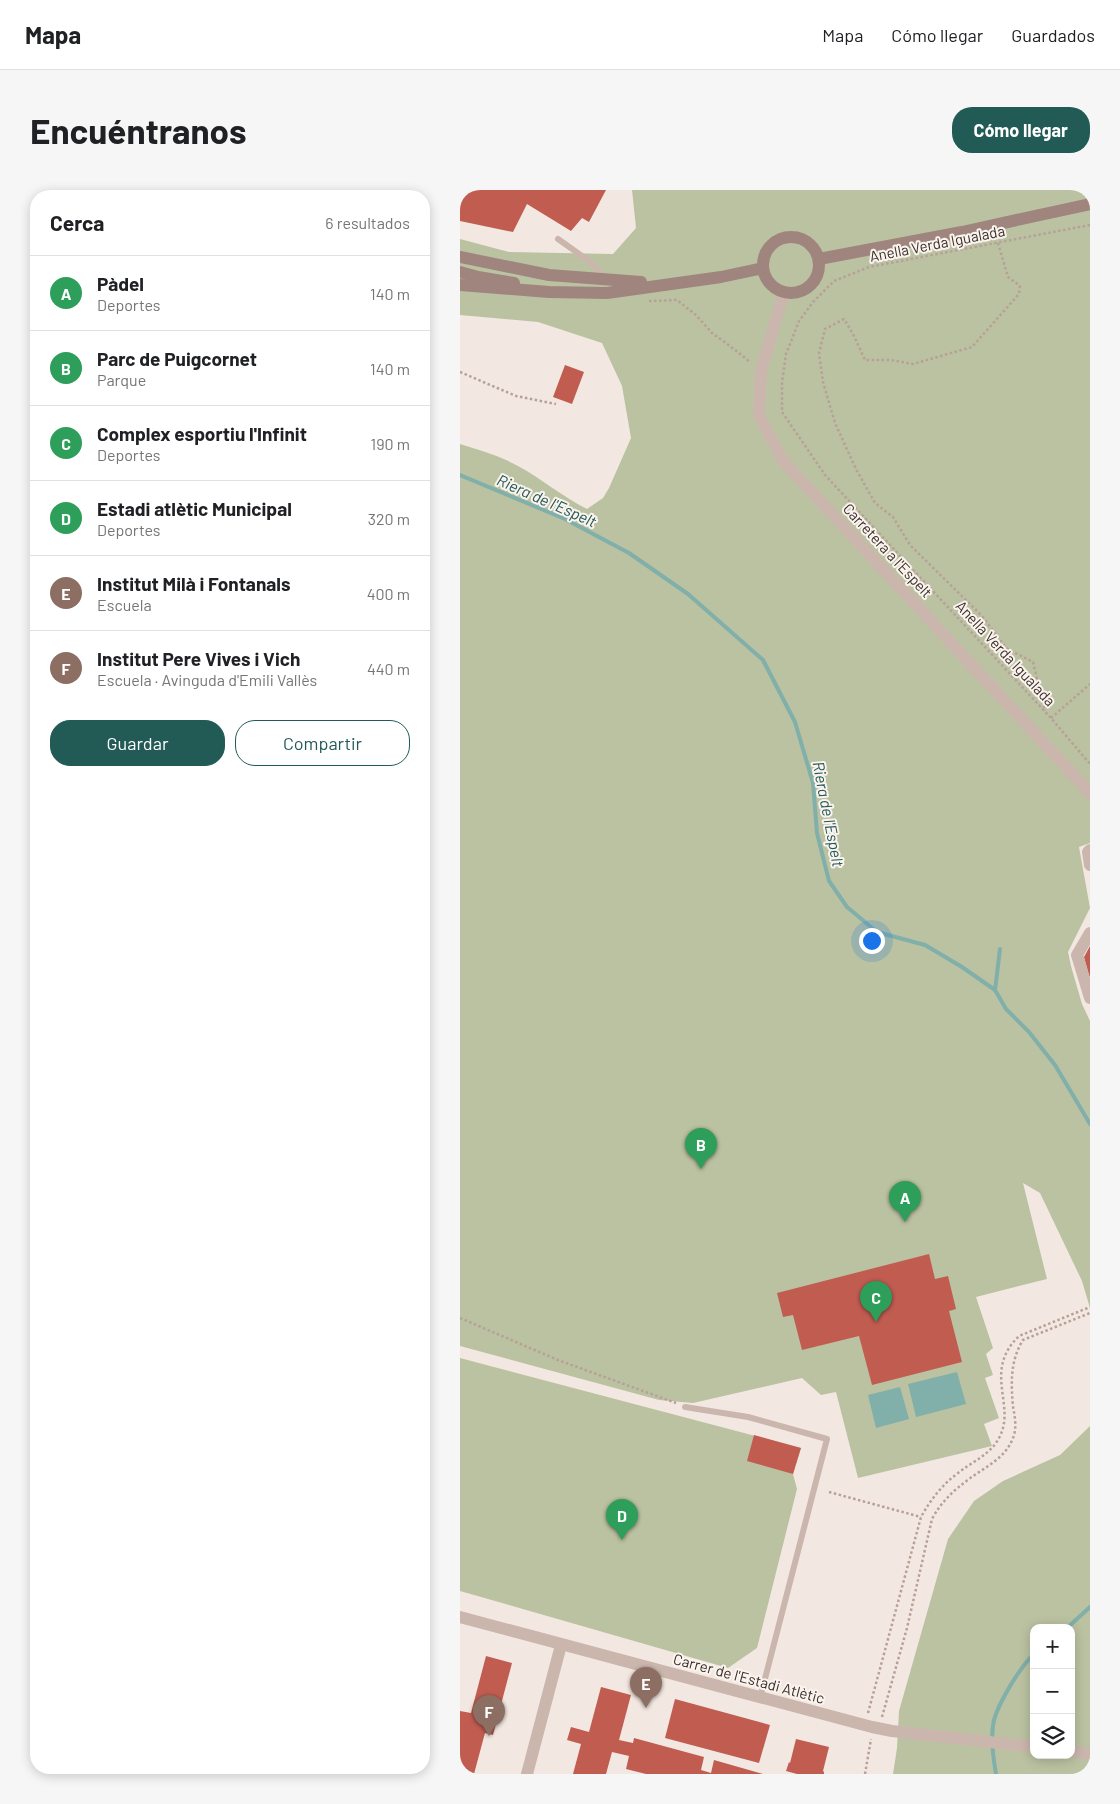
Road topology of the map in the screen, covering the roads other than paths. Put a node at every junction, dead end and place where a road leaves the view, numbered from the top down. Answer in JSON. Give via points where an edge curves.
{"nodes":[{"id":1,"x":1090,"y":204,"type":"edge"},
{"id":2,"x":558,"y":239,"type":"dead end"},
{"id":3,"x":460,"y":258,"type":"edge"},
{"id":4,"x":819,"y":259,"type":"junction"},
{"id":5,"x":763,"y":268,"type":"junction"},
{"id":6,"x":460,"y":272,"type":"edge"},
{"id":7,"x":609,"y":281,"type":"junction"},
{"id":8,"x":676,"y":284,"type":"junction"},
{"id":9,"x":460,"y":285,"type":"edge"},
{"id":10,"x":597,"y":292,"type":"junction"},
{"id":11,"x":784,"y":292,"type":"junction"},
{"id":12,"x":1090,"y":793,"type":"edge"},
{"id":13,"x":1090,"y":850,"type":"edge"},
{"id":14,"x":1090,"y":865,"type":"edge"},
{"id":15,"x":1090,"y":933,"type":"edge"},
{"id":16,"x":1090,"y":998,"type":"edge"},
{"id":17,"x":684,"y":1407,"type":"road end"},
{"id":18,"x":460,"y":1617,"type":"edge"},
{"id":19,"x":561,"y":1645,"type":"junction"},
{"id":20,"x":760,"y":1698,"type":"junction"},
{"id":21,"x":1030,"y":1747,"type":"edge"},
{"id":22,"x":1075,"y":1752,"type":"edge"},
{"id":23,"x":1090,"y":1754,"type":"edge"},
{"id":24,"x":527,"y":1774,"type":"edge"}],
"edges":[{"from":1,"to":4,"type":"street"},
{"from":2,"to":7,"type":"lane","via":[[589,261]]},
{"from":3,"to":7,"type":"street","via":[[549,275]]},
{"from":4,"to":5,"type":"street","via":[[808,242],[790,237],[773,244],[767,251]]},
{"from":4,"to":11,"type":"street","via":[[819,269],[811,285],[794,293]]},
{"from":5,"to":8,"type":"street"},
{"from":5,"to":11,"type":"street","via":[[769,282]]},
{"from":6,"to":10,"type":"street","via":[[505,282]]},
{"from":7,"to":8,"type":"street"},
{"from":8,"to":10,"type":"street"},
{"from":9,"to":10,"type":"street"},
{"from":11,"to":12,"type":"street","name":"Carretera a l'Espelt","via":[[760,371],[759,416],[784,462]]},
{"from":13,"to":14,"type":"street"},
{"from":15,"to":16,"type":"street","via":[[1077,955]]},
{"from":17,"to":20,"type":"lane","via":[[748,1417],[827,1439]]},
{"from":18,"to":19,"type":"street","name":"Carrer de l'Estadi Atlètic"},
{"from":19,"to":20,"type":"street","name":"Carrer de l'Estadi Atlètic"},
{"from":19,"to":24,"type":"street"},
{"from":20,"to":21,"type":"street","name":"Carrer de l'Estadi Atlètic","via":[[877,1723],[892,1731]]},
{"from":22,"to":23,"type":"street"}]}
